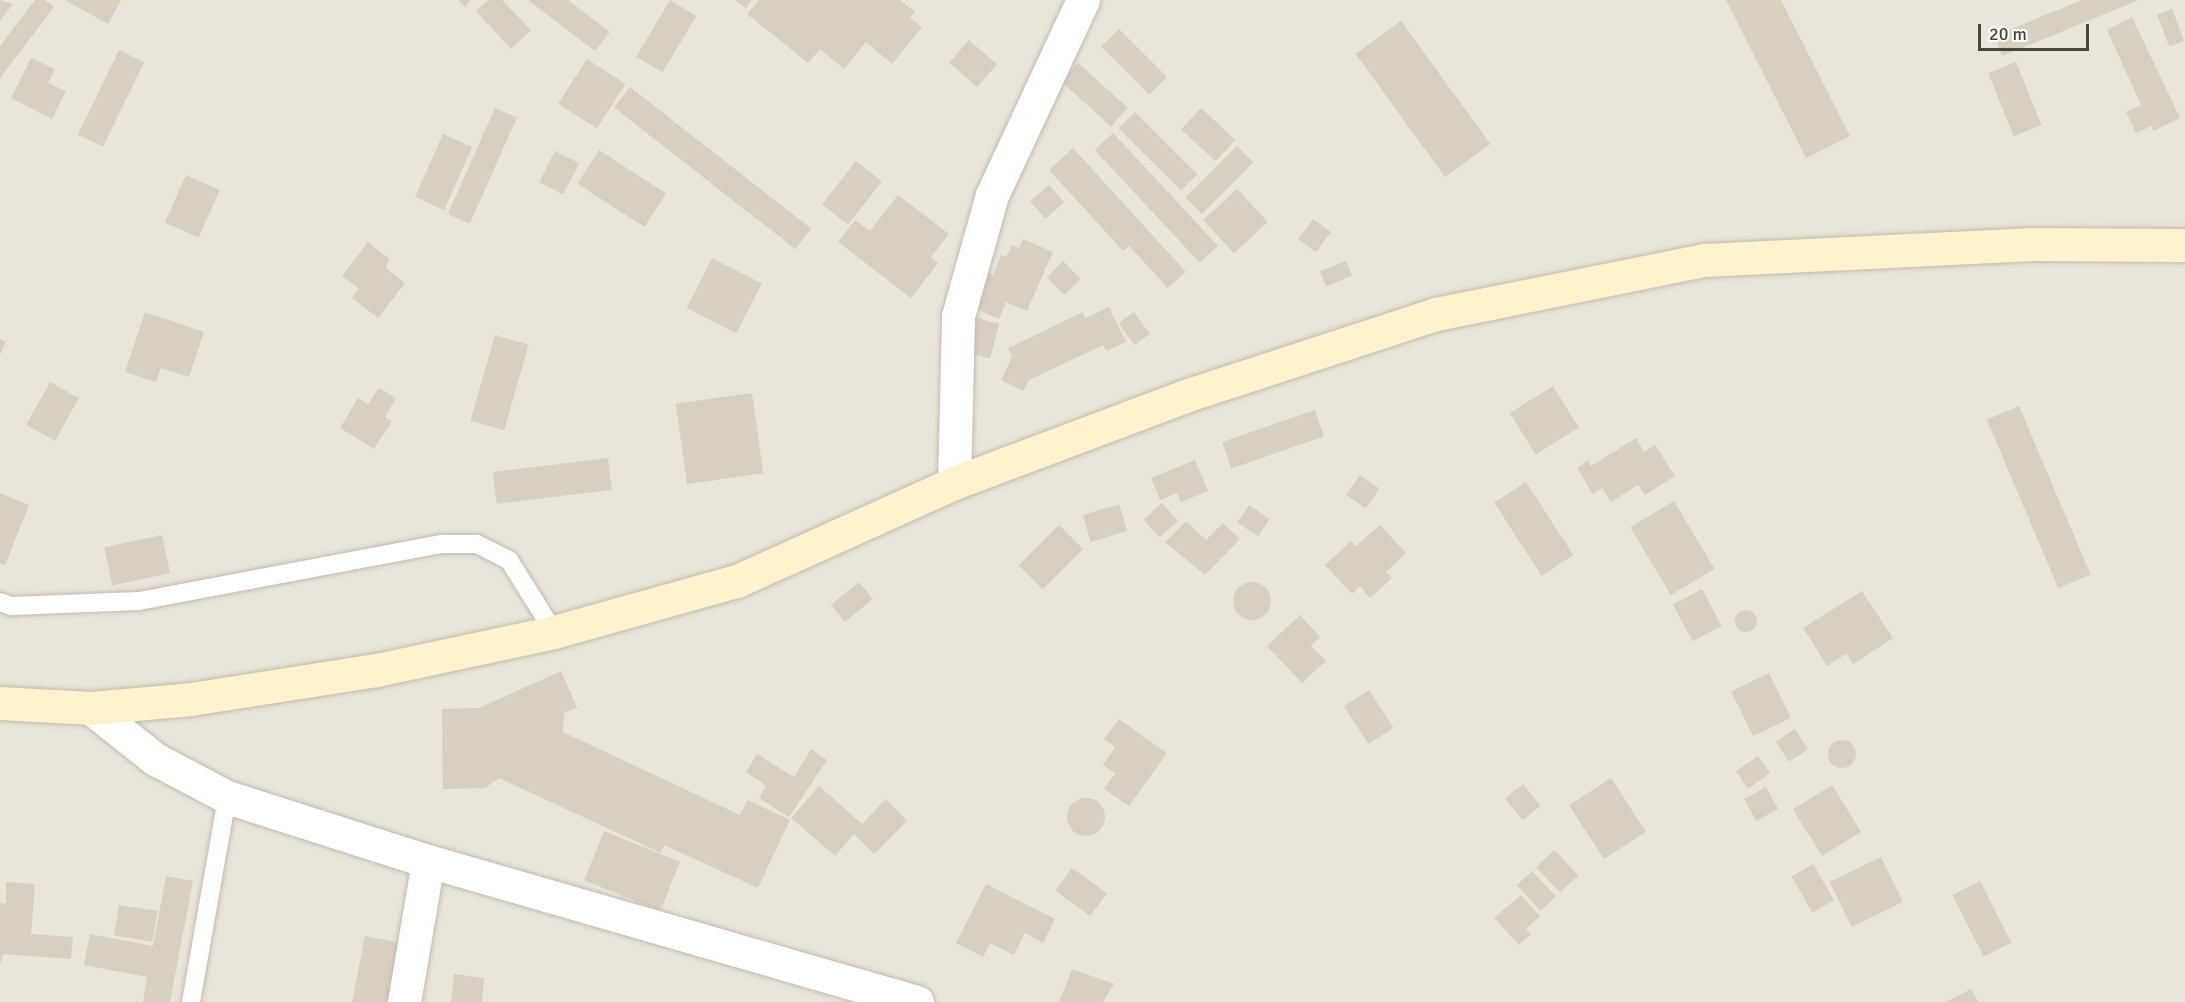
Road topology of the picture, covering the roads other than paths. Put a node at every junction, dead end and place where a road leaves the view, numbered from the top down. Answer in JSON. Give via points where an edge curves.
{"nodes":[{"id":1,"x":1083,"y":0,"type":"edge"},
{"id":2,"x":2185,"y":245,"type":"edge"},
{"id":3,"x":954,"y":483,"type":"junction"},
{"id":4,"x":0,"y":602,"type":"edge"},
{"id":5,"x":554,"y":632,"type":"junction"},
{"id":6,"x":0,"y":703,"type":"edge"},
{"id":7,"x":91,"y":708,"type":"junction"},
{"id":8,"x":227,"y":797,"type":"junction"},
{"id":9,"x":428,"y":861,"type":"junction"},
{"id":10,"x":192,"y":1002,"type":"edge"},
{"id":11,"x":404,"y":1002,"type":"edge"},
{"id":12,"x":917,"y":1002,"type":"edge"}],
"edges":[{"from":1,"to":3,"type":"street","via":[[992,195],[958,316]]},
{"from":2,"to":3,"type":"street","via":[[2028,244],[1705,260],[1436,314],[1185,396]]},
{"from":3,"to":5,"type":"street","via":[[737,581]]},
{"from":4,"to":5,"type":"lane","via":[[11,606],[139,601],[442,544],[477,544],[508,560]]},
{"from":5,"to":7,"type":"street","via":[[377,670],[191,699]]},
{"from":6,"to":7,"type":"street"},
{"from":7,"to":8,"type":"street","via":[[155,759]]},
{"from":8,"to":9,"type":"street"},
{"from":8,"to":10,"type":"lane"},
{"from":9,"to":11,"type":"street"},
{"from":9,"to":12,"type":"street"}]}
